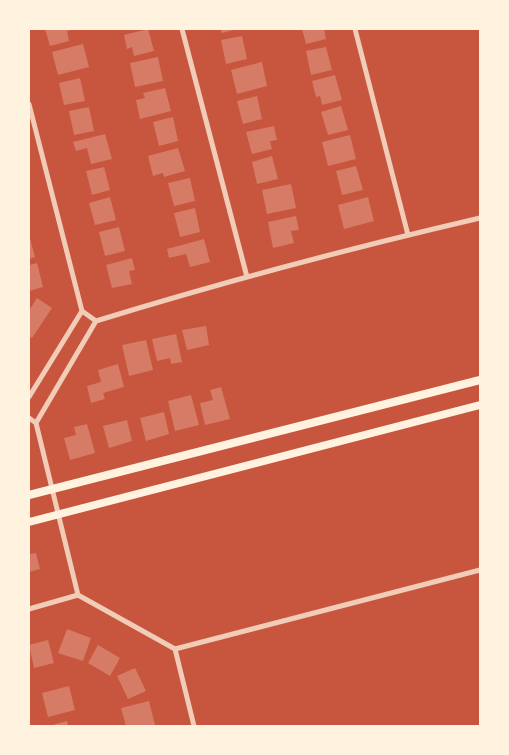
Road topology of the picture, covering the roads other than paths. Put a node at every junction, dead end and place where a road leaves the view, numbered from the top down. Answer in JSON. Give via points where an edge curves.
{"nodes":[{"id":1,"x":182,"y":29,"type":"edge"},
{"id":2,"x":355,"y":29,"type":"edge"},
{"id":3,"x":29,"y":104,"type":"edge"},
{"id":4,"x":480,"y":218,"type":"edge"},
{"id":5,"x":408,"y":235,"type":"junction"},
{"id":6,"x":247,"y":277,"type":"junction"},
{"id":7,"x":82,"y":310,"type":"junction"},
{"id":8,"x":96,"y":321,"type":"junction"},
{"id":9,"x":480,"y":380,"type":"edge"},
{"id":10,"x":29,"y":397,"type":"edge"},
{"id":11,"x":480,"y":405,"type":"edge"},
{"id":12,"x":29,"y":418,"type":"edge"},
{"id":13,"x":36,"y":423,"type":"junction"},
{"id":14,"x":53,"y":489,"type":"junction"},
{"id":15,"x":29,"y":495,"type":"edge"},
{"id":16,"x":59,"y":514,"type":"junction"},
{"id":17,"x":29,"y":522,"type":"edge"},
{"id":18,"x":480,"y":570,"type":"edge"},
{"id":19,"x":78,"y":595,"type":"junction"},
{"id":20,"x":29,"y":609,"type":"edge"},
{"id":21,"x":175,"y":649,"type":"junction"},
{"id":22,"x":194,"y":726,"type":"edge"}],
"edges":[{"from":1,"to":6,"type":"street"},
{"from":2,"to":5,"type":"street"},
{"from":3,"to":7,"type":"street"},
{"from":4,"to":5,"type":"street"},
{"from":5,"to":6,"type":"street"},
{"from":6,"to":8,"type":"street"},
{"from":7,"to":8,"type":"street"},
{"from":7,"to":10,"type":"street"},
{"from":8,"to":13,"type":"street"},
{"from":9,"to":14,"type":"main road"},
{"from":11,"to":16,"type":"main road"},
{"from":12,"to":13,"type":"street"},
{"from":13,"to":14,"type":"street"},
{"from":14,"to":15,"type":"main road"},
{"from":14,"to":16,"type":"street"},
{"from":16,"to":17,"type":"main road"},
{"from":16,"to":19,"type":"street"},
{"from":18,"to":21,"type":"street"},
{"from":19,"to":20,"type":"street"},
{"from":19,"to":21,"type":"street"},
{"from":21,"to":22,"type":"street"}]}
